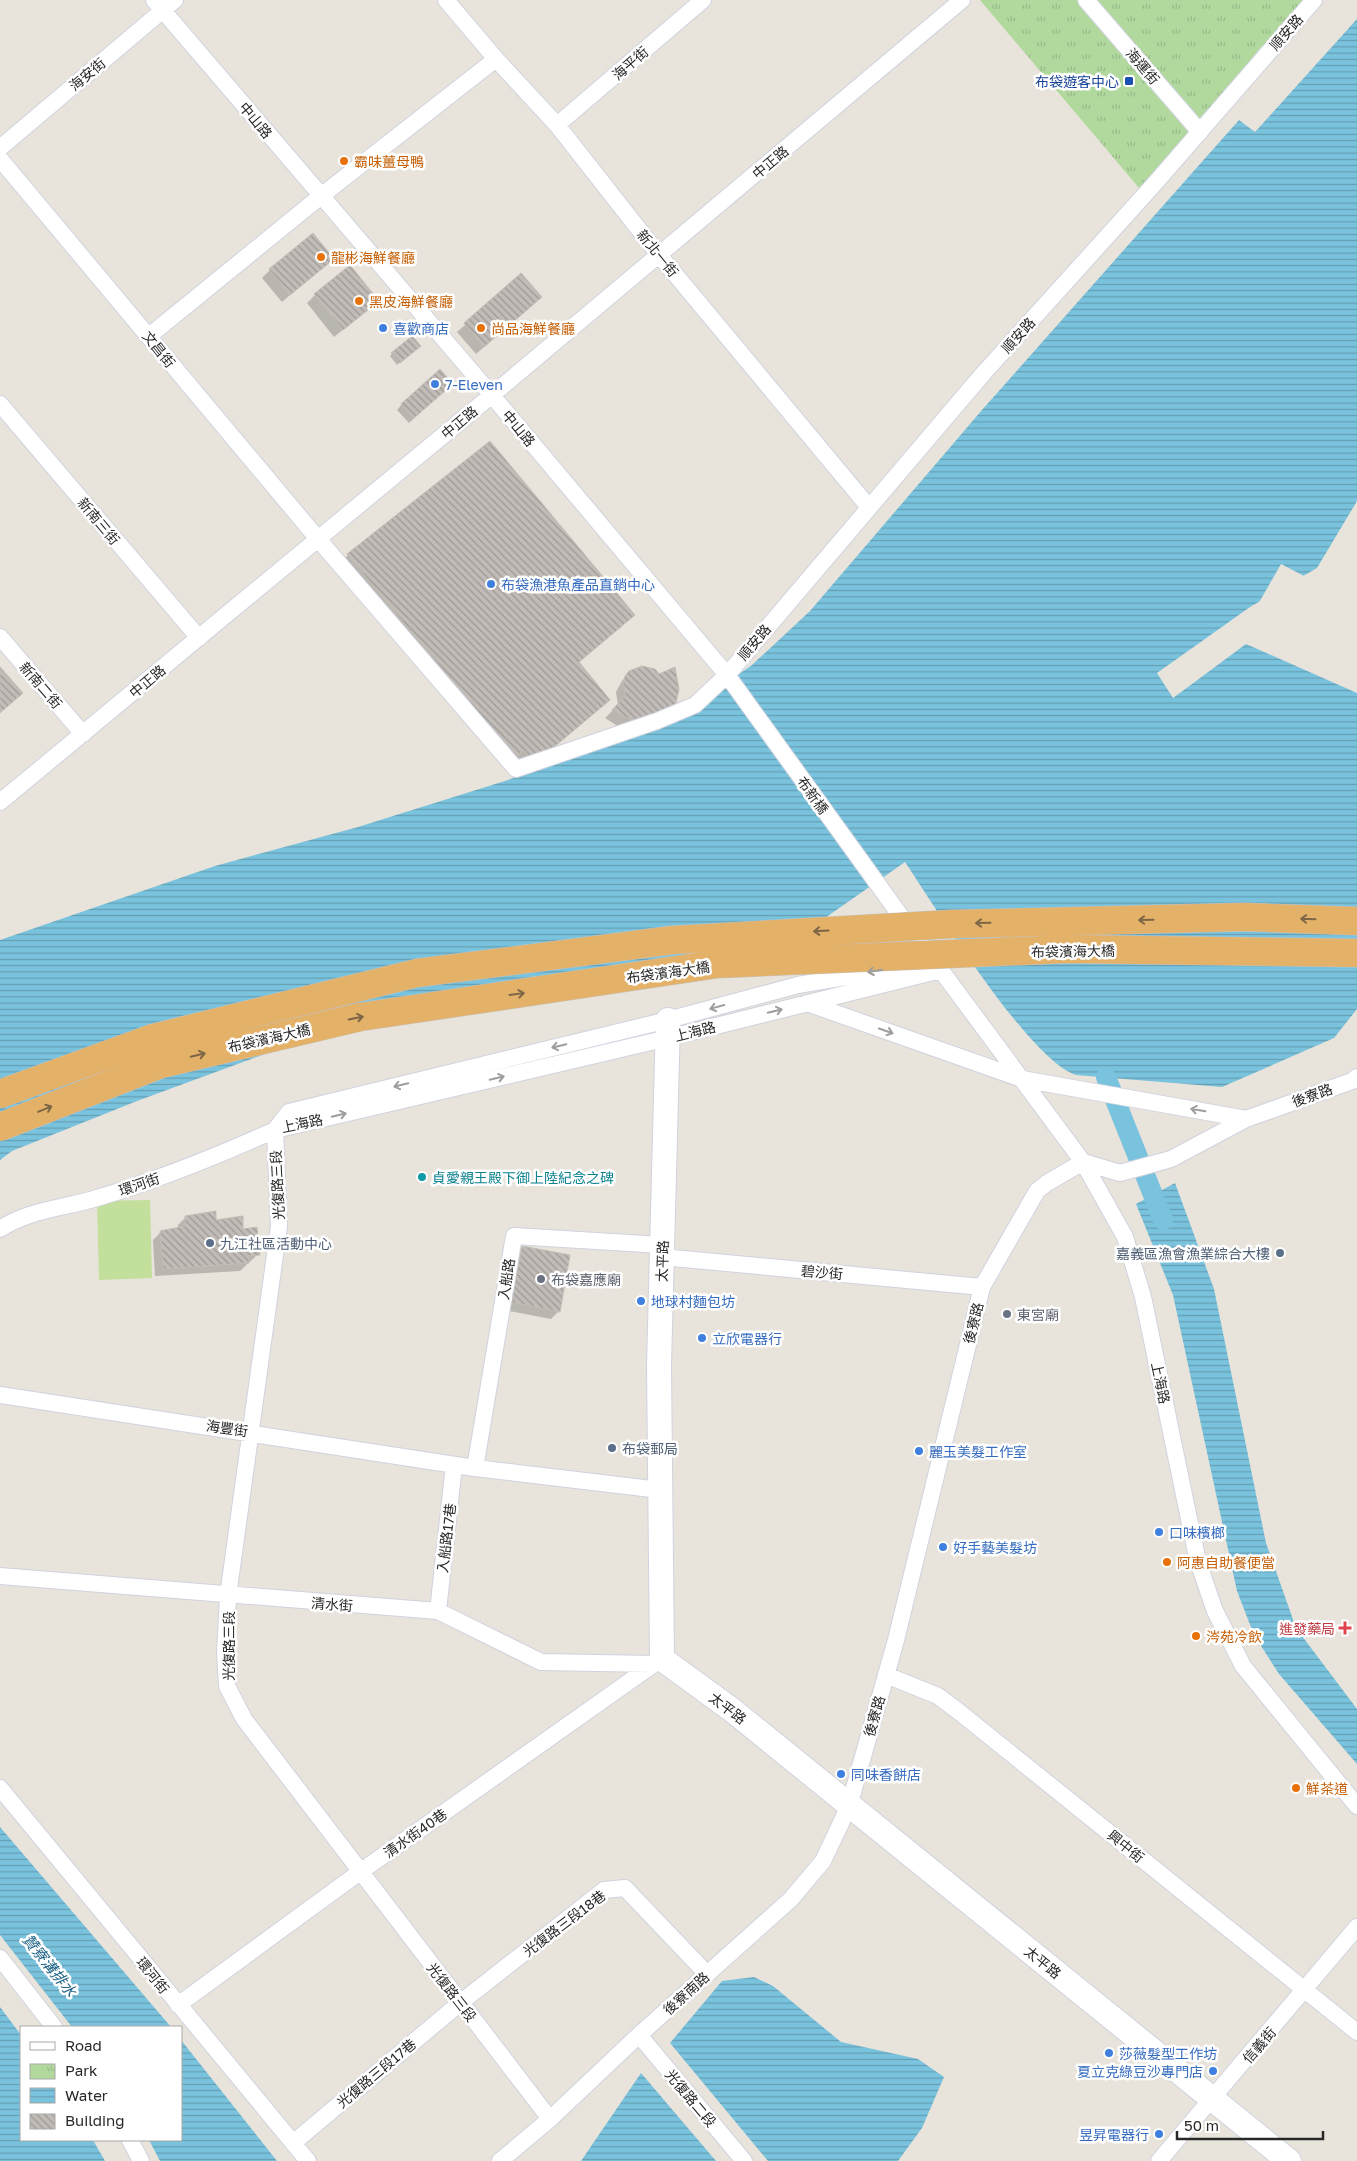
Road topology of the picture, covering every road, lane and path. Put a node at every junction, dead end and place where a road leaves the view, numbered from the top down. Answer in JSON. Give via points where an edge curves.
{"nodes":[{"id":1,"x":446,"y":0,"type":"edge"},
{"id":2,"x":703,"y":0,"type":"edge"},
{"id":3,"x":962,"y":0,"type":"edge"},
{"id":4,"x":1086,"y":0,"type":"edge"},
{"id":5,"x":1314,"y":0,"type":"edge"},
{"id":6,"x":164,"y":3,"type":"edge"},
{"id":7,"x":496,"y":59,"type":"junction"},
{"id":8,"x":557,"y":125,"type":"junction"},
{"id":9,"x":1200,"y":132,"type":"junction"},
{"id":10,"x":0,"y":148,"type":"edge"},
{"id":11,"x":0,"y":159,"type":"edge"},
{"id":12,"x":321,"y":196,"type":"junction"},
{"id":13,"x":659,"y":255,"type":"junction"},
{"id":14,"x":149,"y":336,"type":"junction"},
{"id":15,"x":492,"y":395,"type":"junction"},
{"id":16,"x":0,"y":404,"type":"edge"},
{"id":17,"x":868,"y":506,"type":"junction"},
{"id":18,"x":318,"y":539,"type":"junction"},
{"id":19,"x":0,"y":637,"type":"edge"},
{"id":20,"x":199,"y":638,"type":"junction"},
{"id":21,"x":727,"y":674,"type":"junction"},
{"id":22,"x":83,"y":734,"type":"junction"},
{"id":23,"x":0,"y":802,"type":"edge"},
{"id":24,"x":900,"y":915,"type":"joint"},
{"id":25,"x":1357,"y":921,"type":"edge"},
{"id":26,"x":1357,"y":953,"type":"edge"},
{"id":27,"x":941,"y":970,"type":"junction"},
{"id":28,"x":807,"y":1003,"type":"junction"},
{"id":29,"x":668,"y":1029,"type":"junction"},
{"id":30,"x":1022,"y":1079,"type":"junction"},
{"id":31,"x":1355,"y":1080,"type":"edge"},
{"id":32,"x":0,"y":1094,"type":"edge"},
{"id":33,"x":1246,"y":1119,"type":"junction"},
{"id":34,"x":0,"y":1128,"type":"edge"},
{"id":35,"x":275,"y":1130,"type":"junction"},
{"id":36,"x":1083,"y":1162,"type":"junction"},
{"id":37,"x":0,"y":1229,"type":"edge"},
{"id":38,"x":662,"y":1251,"type":"junction"},
{"id":39,"x":982,"y":1287,"type":"junction"},
{"id":40,"x":0,"y":1394,"type":"edge"},
{"id":41,"x":252,"y":1432,"type":"junction"},
{"id":42,"x":454,"y":1465,"type":"junction"},
{"id":43,"x":475,"y":1468,"type":"junction"},
{"id":44,"x":660,"y":1490,"type":"junction"},
{"id":45,"x":0,"y":1576,"type":"edge"},
{"id":46,"x":228,"y":1596,"type":"junction"},
{"id":47,"x":438,"y":1612,"type":"junction"},
{"id":48,"x":654,"y":1664,"type":"joint"},
{"id":49,"x":886,"y":1675,"type":"junction"},
{"id":50,"x":0,"y":1788,"type":"edge"},
{"id":51,"x":848,"y":1806,"type":"junction"},
{"id":52,"x":1357,"y":1806,"type":"edge"},
{"id":53,"x":360,"y":1872,"type":"junction"},
{"id":54,"x":1357,"y":1928,"type":"edge"},
{"id":55,"x":0,"y":1958,"type":"edge"},
{"id":56,"x":708,"y":1974,"type":"junction"},
{"id":57,"x":1305,"y":1990,"type":"junction"},
{"id":58,"x":460,"y":2003,"type":"junction"},
{"id":59,"x":178,"y":2005,"type":"junction"},
{"id":60,"x":53,"y":2026,"type":"edge"},
{"id":61,"x":1357,"y":2032,"type":"edge"},
{"id":62,"x":639,"y":2035,"type":"junction"},
{"id":63,"x":1213,"y":2098,"type":"junction"},
{"id":64,"x":550,"y":2119,"type":"junction"},
{"id":65,"x":131,"y":2141,"type":"edge"},
{"id":66,"x":292,"y":2143,"type":"junction"},
{"id":67,"x":141,"y":2161,"type":"edge"},
{"id":68,"x":308,"y":2161,"type":"edge"},
{"id":69,"x":500,"y":2161,"type":"edge"},
{"id":70,"x":744,"y":2161,"type":"edge"},
{"id":71,"x":1160,"y":2161,"type":"edge"},
{"id":72,"x":1289,"y":2161,"type":"edge"}],
"edges":[{"from":1,"to":7,"type":"street","name":"新北一街"},
{"from":2,"to":8,"type":"street","name":"海平街"},
{"from":3,"to":13,"type":"street","name":"中正路"},
{"from":4,"to":9,"type":"street","name":"海運街"},
{"from":5,"to":9,"type":"street","name":"順安路"},
{"from":6,"to":10,"type":"street","name":"海安街"},
{"from":6,"to":12,"type":"street","name":"中山路"},
{"from":7,"to":8,"type":"street","name":"新北一街"},
{"from":7,"to":12,"type":"street"},
{"from":8,"to":13,"type":"street","name":"新北一街"},
{"from":9,"to":17,"type":"street","name":"順安路"},
{"from":11,"to":14,"type":"street","name":"文昌街"},
{"from":12,"to":14,"type":"street"},
{"from":12,"to":15,"type":"street","name":"中山路"},
{"from":13,"to":15,"type":"street","name":"中正路"},
{"from":13,"to":17,"type":"street","name":"新北一街"},
{"from":14,"to":18,"type":"street","name":"文昌街"},
{"from":15,"to":18,"type":"street","name":"中正路"},
{"from":15,"to":21,"type":"street","name":"中山路"},
{"from":16,"to":20,"type":"street","name":"新南三街"},
{"from":17,"to":21,"type":"street","name":"順安路"},
{"from":18,"to":20,"type":"street","name":"中正路"},
{"from":18,"to":21,"type":"street","name":"文昌街","via":[[516,769],[695,705]]},
{"from":19,"to":22,"type":"street","name":"新南二街"},
{"from":20,"to":22,"type":"street","name":"中正路"},
{"from":21,"to":24,"type":"street","name":"布新橋"},
{"from":22,"to":23,"type":"street","name":"中正路"},
{"from":24,"to":27,"type":"street","name":"上海路"},
{"from":25,"to":32,"type":"highway","name":"布袋濱海大橋","one_way":true,"bridge":true,"via":[[1245,917],[952,924],[673,940],[417,973],[153,1038]]},
{"from":34,"to":26,"type":"highway","name":"布袋濱海大橋","one_way":true,"bridge":true,"via":[[161,1064],[360,1017],[717,964],[1067,949]]},
{"from":27,"to":28,"type":"street","name":"上海路"},
{"from":27,"to":29,"type":"street","name":"上海路","one_way":true,"via":[[912,966],[798,985]]},
{"from":27,"to":30,"type":"street","name":"上海路"},
{"from":29,"to":28,"type":"street","name":"上海路","one_way":true},
{"from":28,"to":30,"type":"street","one_way":true},
{"from":29,"to":35,"type":"street","name":"上海路"},
{"from":29,"to":38,"type":"main road","name":"太平路"},
{"from":33,"to":30,"type":"street","one_way":true},
{"from":30,"to":36,"type":"street","name":"上海路"},
{"from":31,"to":33,"type":"street","name":"後寮路"},
{"from":33,"to":36,"type":"street","name":"後寮路","via":[[1171,1159],[1120,1173]]},
{"from":35,"to":37,"type":"street","name":"環河街","via":[[214,1158],[98,1198],[14,1220]]},
{"from":35,"to":41,"type":"street","name":"光復路三段","via":[[279,1226]]},
{"from":36,"to":39,"type":"street","name":"後寮路","via":[[1037,1191]]},
{"from":36,"to":52,"type":"street","name":"上海路","via":[[1125,1236],[1143,1297],[1198,1562],[1215,1610],[1243,1666]]},
{"from":38,"to":39,"type":"street","name":"碧沙街"},
{"from":38,"to":43,"type":"street","name":"入船路","via":[[514,1236]]},
{"from":38,"to":44,"type":"main road","name":"太平路","via":[[658,1366]]},
{"from":39,"to":49,"type":"street","name":"後寮路"},
{"from":40,"to":41,"type":"street","name":"海豐街"},
{"from":41,"to":42,"type":"street","name":"海豐街"},
{"from":41,"to":46,"type":"street","name":"光復路三段"},
{"from":42,"to":43,"type":"street"},
{"from":42,"to":47,"type":"street","name":"入船路17巷"},
{"from":43,"to":44,"type":"street"},
{"from":44,"to":51,"type":"main road","name":"太平路","via":[[662,1659],[732,1710]]},
{"from":45,"to":46,"type":"street","name":"清水街"},
{"from":46,"to":47,"type":"street","name":"清水街"},
{"from":46,"to":53,"type":"street","name":"光復路三段","via":[[227,1686],[244,1719]]},
{"from":47,"to":48,"type":"street","name":"清水街","via":[[542,1662]]},
{"from":48,"to":53,"type":"street","name":"清水街40巷"},
{"from":49,"to":51,"type":"street","name":"後寮路"},
{"from":49,"to":57,"type":"street","name":"興中街","via":[[938,1696],[958,1711]]},
{"from":50,"to":59,"type":"street","name":"環河街"},
{"from":51,"to":56,"type":"street","name":"後寮南路","via":[[823,1861],[791,1899]]},
{"from":51,"to":63,"type":"main road","name":"太平路"},
{"from":53,"to":58,"type":"street","name":"光復路三段"},
{"from":53,"to":59,"type":"street","name":"清水街40巷"},
{"from":54,"to":57,"type":"street","name":"信義街"},
{"from":55,"to":60,"type":"street"},
{"from":56,"to":58,"type":"street","name":"光復路三段18巷","via":[[625,1888],[604,1890]]},
{"from":56,"to":62,"type":"street","name":"後寮南路"},
{"from":57,"to":61,"type":"street","name":"興中街"},
{"from":57,"to":63,"type":"street","name":"信義街"},
{"from":58,"to":64,"type":"street","name":"光復路三段"},
{"from":58,"to":66,"type":"street","name":"光復路三段17巷"},
{"from":59,"to":66,"type":"street","name":"環河街"},
{"from":62,"to":64,"type":"street","name":"後寮南路"},
{"from":62,"to":70,"type":"street","name":"光復路二段"},
{"from":63,"to":71,"type":"street","name":"信義街"},
{"from":63,"to":72,"type":"main road","name":"太平路"},
{"from":64,"to":69,"type":"street","name":"後寮南路"},
{"from":65,"to":67,"type":"street"},
{"from":66,"to":68,"type":"street","name":"環河街"}]}
